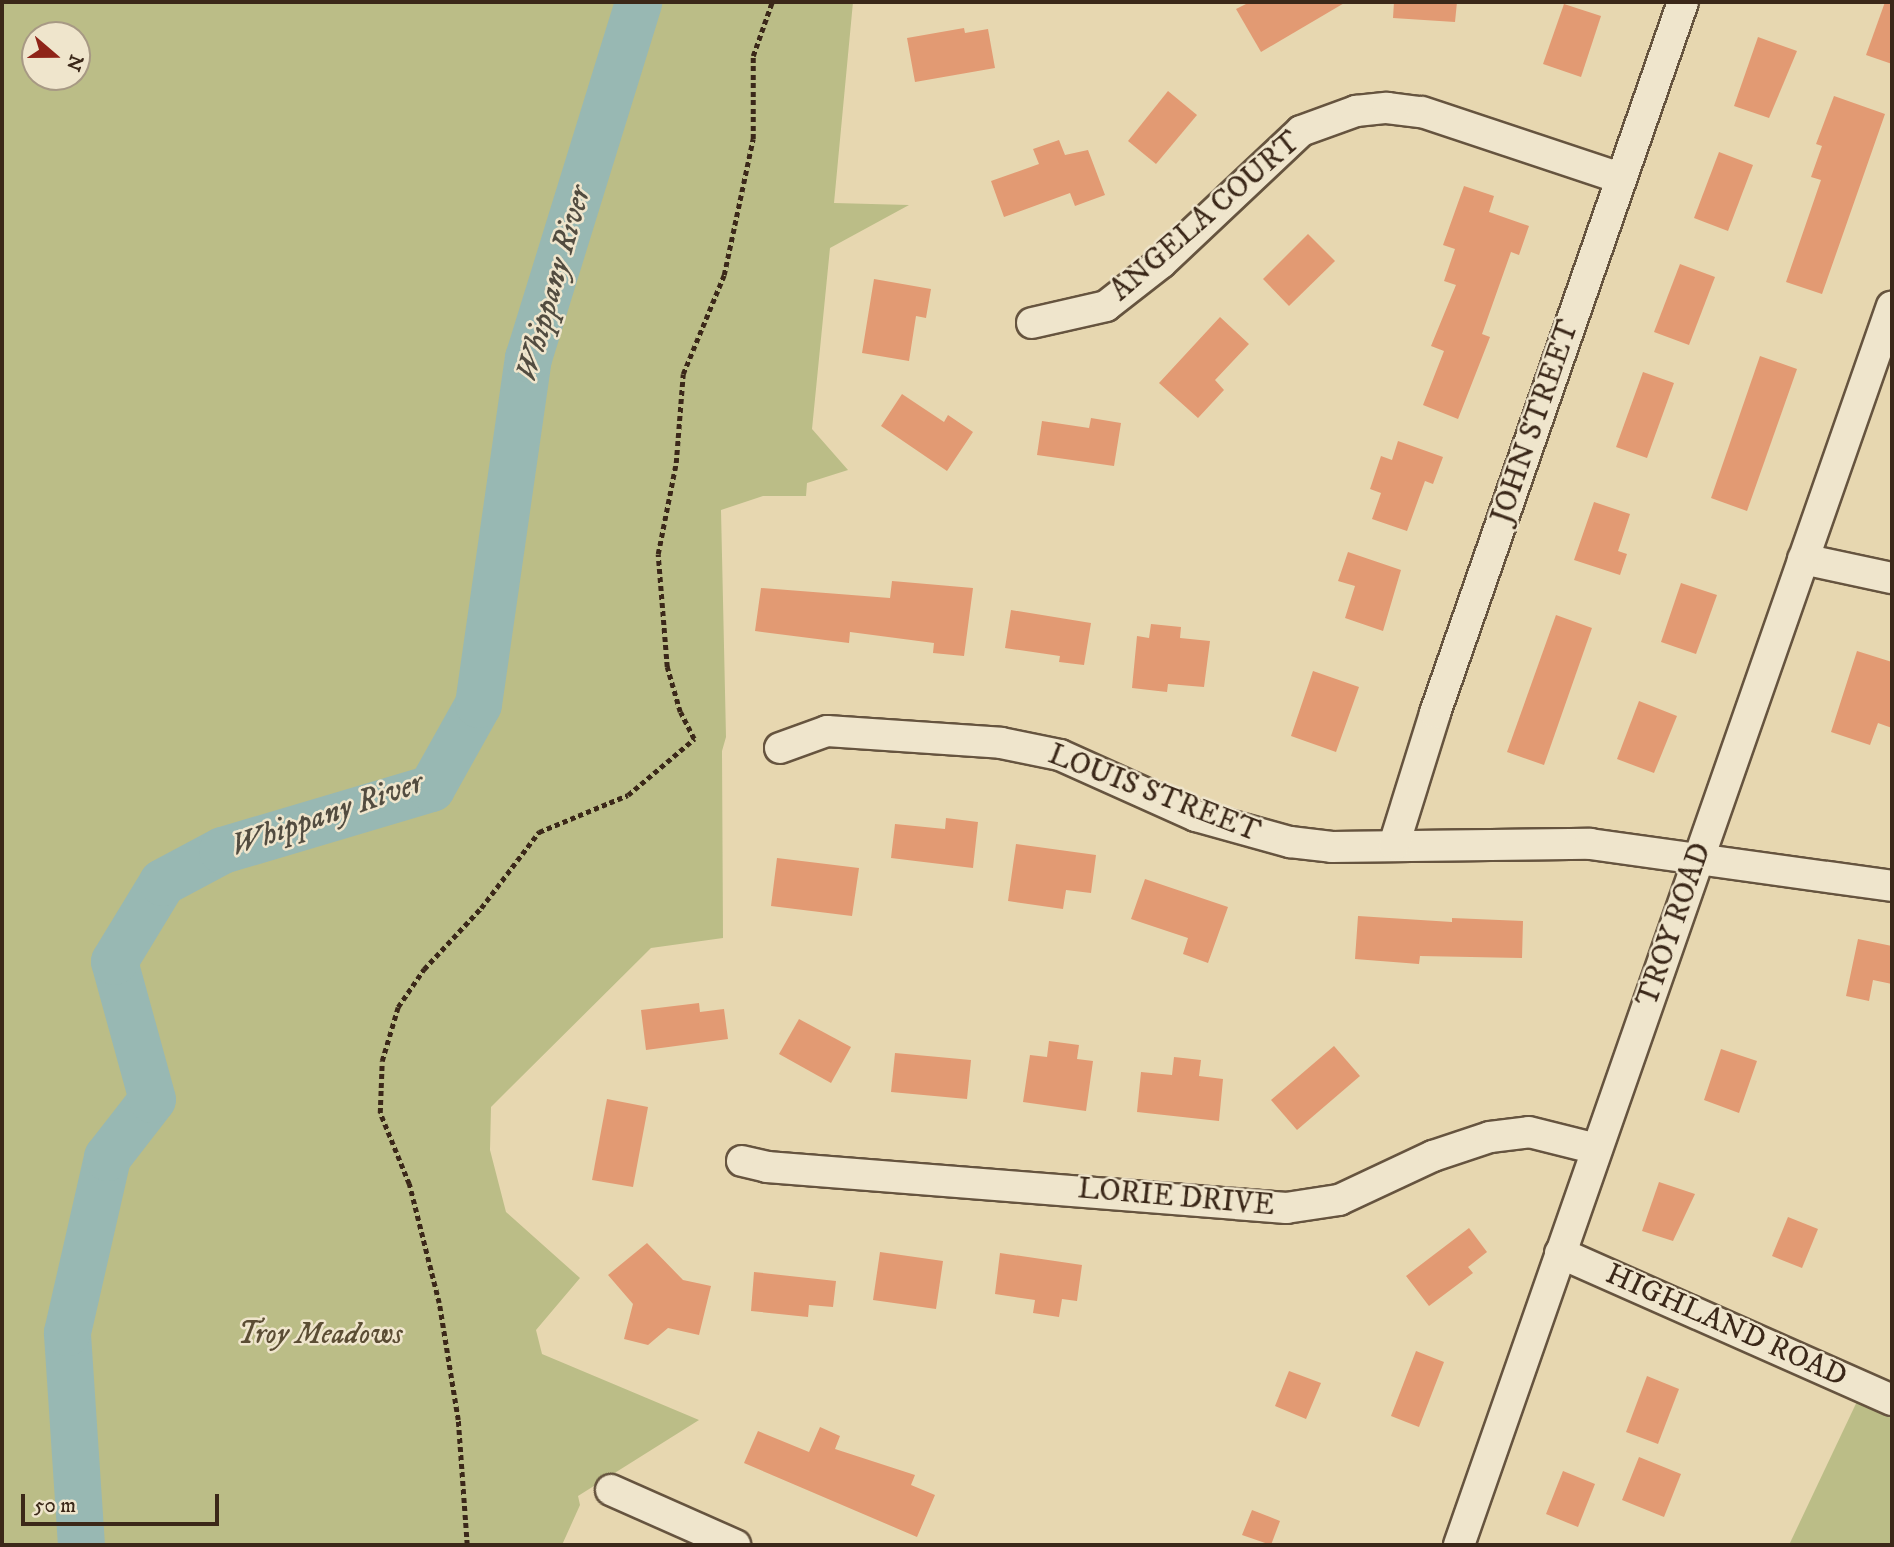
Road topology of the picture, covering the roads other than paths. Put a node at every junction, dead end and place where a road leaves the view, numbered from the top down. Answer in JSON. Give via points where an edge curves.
{"nodes":[{"id":1,"x":1683,"y":2,"type":"edge"},
{"id":2,"x":1620,"y":178,"type":"junction"},
{"id":3,"x":1892,"y":306,"type":"edge"},
{"id":4,"x":1032,"y":323,"type":"dead end"},
{"id":5,"x":1803,"y":559,"type":"junction"},
{"id":6,"x":1892,"y":578,"type":"edge"},
{"id":7,"x":780,"y":748,"type":"dead end"},
{"id":8,"x":1394,"y":845,"type":"junction"},
{"id":9,"x":1698,"y":860,"type":"junction"},
{"id":10,"x":1892,"y":886,"type":"edge"},
{"id":11,"x":1597,"y":1149,"type":"junction"},
{"id":12,"x":742,"y":1161,"type":"dead end"},
{"id":13,"x":1560,"y":1253,"type":"junction"},
{"id":14,"x":1892,"y":1400,"type":"edge"},
{"id":15,"x":611,"y":1490,"type":"dead end"},
{"id":16,"x":735,"y":1545,"type":"edge"},
{"id":17,"x":1459,"y":1545,"type":"edge"}],
"edges":[{"from":1,"to":2,"type":"street","name":"JOHN STREET"},
{"from":2,"to":4,"type":"street","name":"ANGELA COURT","via":[[1422,112],[1356,111],[1301,131],[1161,263],[1106,306]]},
{"from":2,"to":8,"type":"street","name":"JOHN STREET","via":[[1435,713]]},
{"from":3,"to":5,"type":"street","name":"TROY ROAD"},
{"from":5,"to":6,"type":"street"},
{"from":5,"to":9,"type":"street","name":"TROY ROAD"},
{"from":7,"to":8,"type":"street","name":"LOUIS STREET","via":[[827,731],[1001,743],[1060,755],[1244,833],[1332,846]]},
{"from":8,"to":9,"type":"street","name":"LOUIS STREET","via":[[1590,844]]},
{"from":9,"to":10,"type":"street","name":"LOUIS STREET"},
{"from":9,"to":11,"type":"street","name":"TROY ROAD"},
{"from":11,"to":12,"type":"street","name":"LORIE DRIVE","via":[[1529,1132],[1490,1137],[1433,1156],[1339,1200],[1286,1208],[767,1167]]},
{"from":11,"to":13,"type":"street","name":"TROY ROAD"},
{"from":13,"to":14,"type":"street","name":"HIGHLAND ROAD"},
{"from":13,"to":17,"type":"street","name":"TROY ROAD"},
{"from":15,"to":16,"type":"street"}]}
